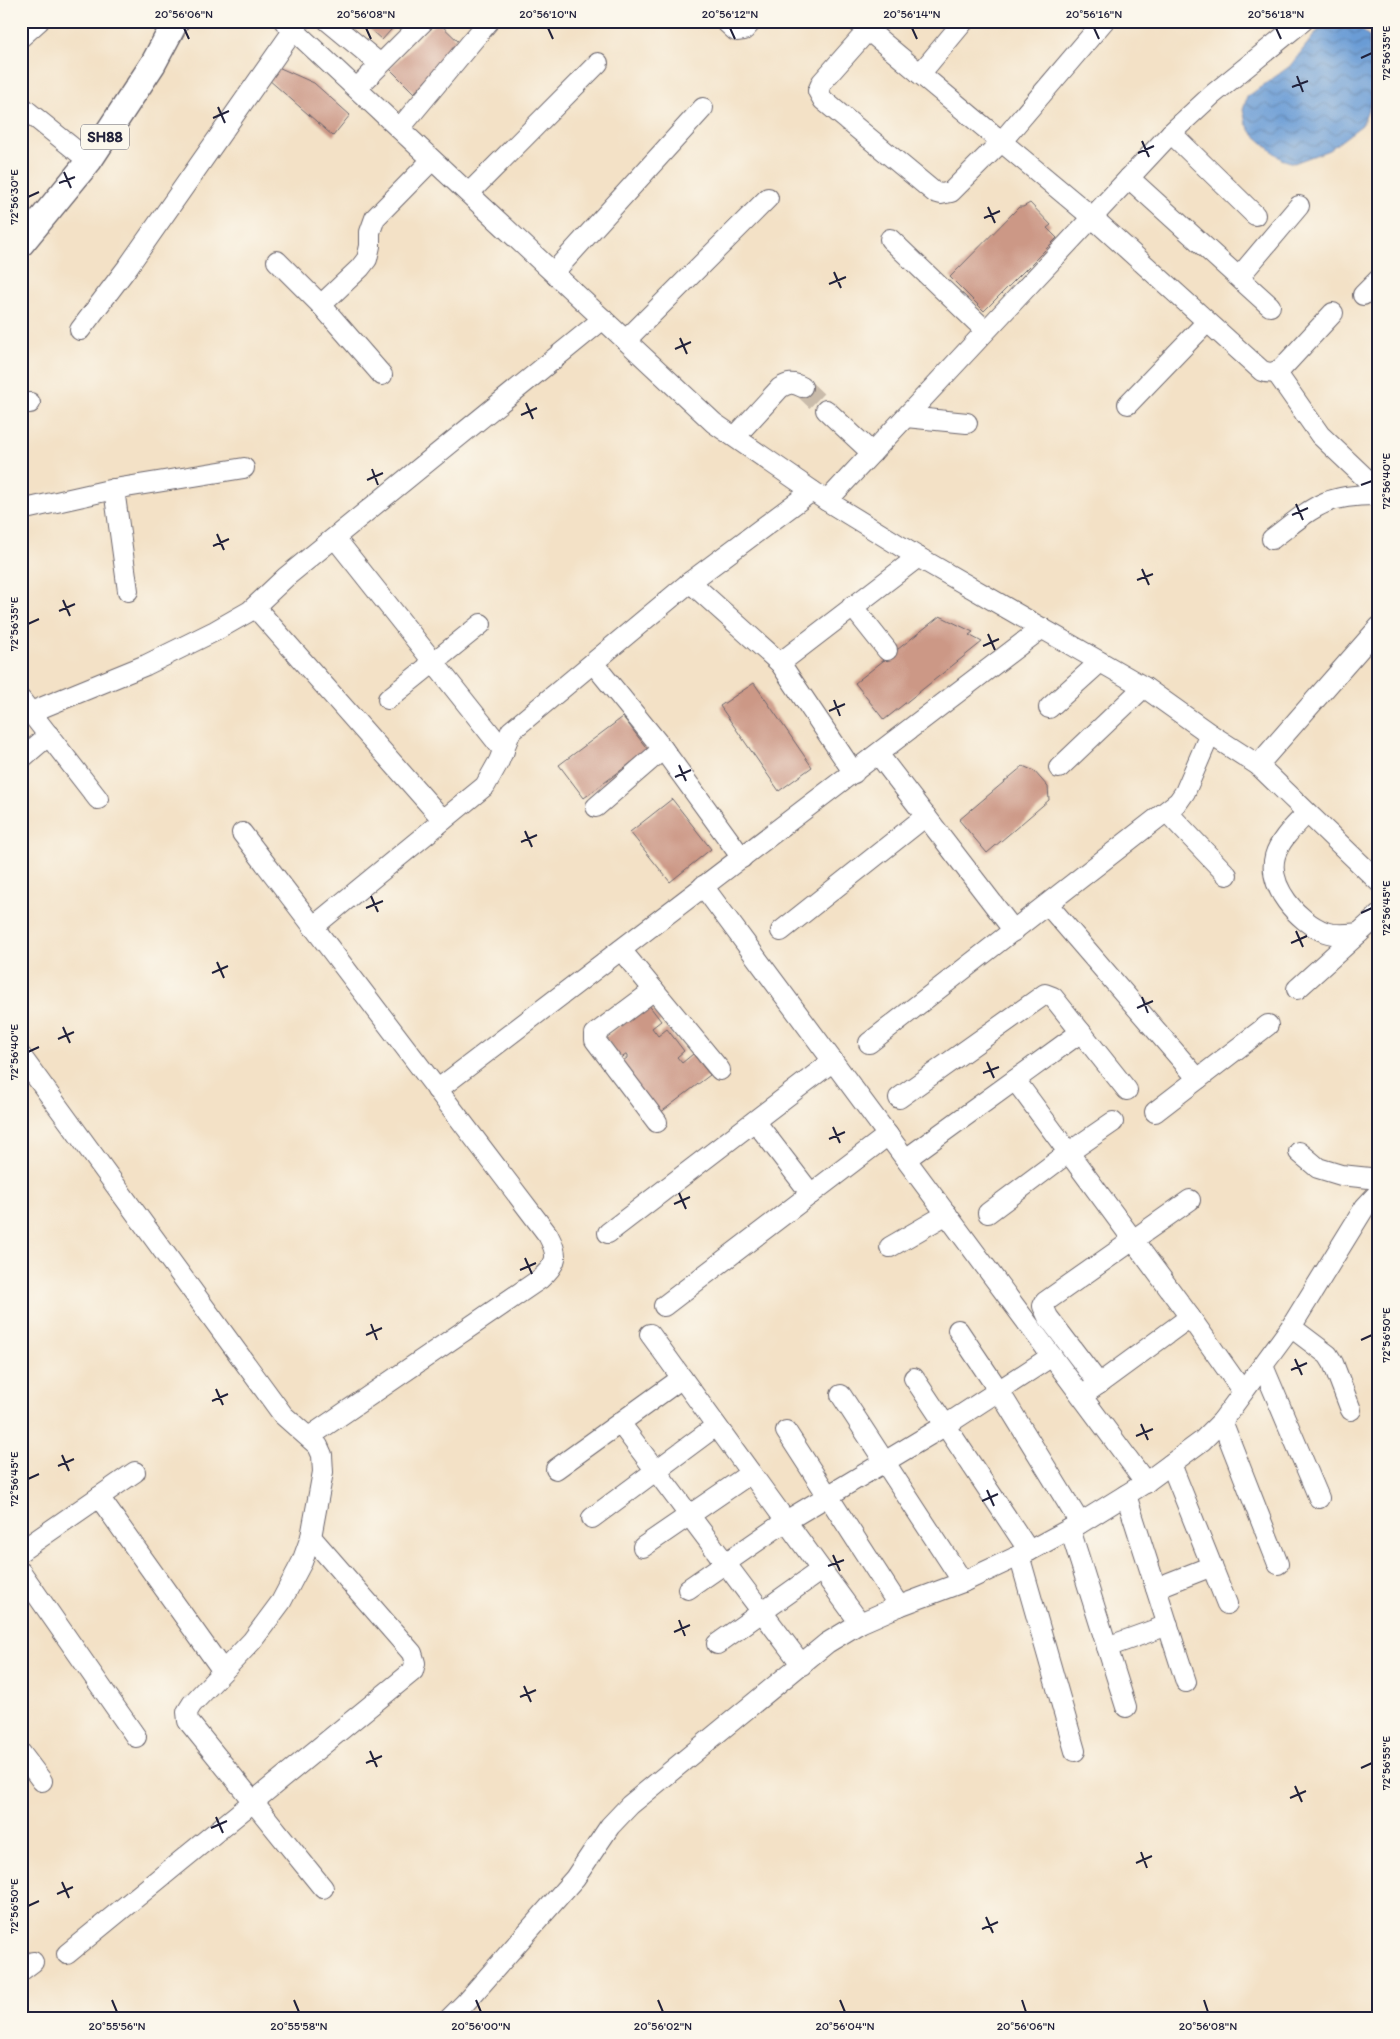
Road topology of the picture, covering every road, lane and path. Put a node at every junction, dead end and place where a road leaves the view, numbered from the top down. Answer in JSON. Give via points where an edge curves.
{"nodes":[{"id":1,"x":39,"y":21,"type":"edge"},
{"id":2,"x":176,"y":21,"type":"edge"},
{"id":3,"x":328,"y":21,"type":"edge"},
{"id":4,"x":424,"y":21,"type":"edge"},
{"id":5,"x":489,"y":21,"type":"edge"},
{"id":6,"x":725,"y":21,"type":"edge"},
{"id":7,"x":752,"y":21,"type":"edge"},
{"id":8,"x":964,"y":21,"type":"edge"},
{"id":9,"x":1104,"y":21,"type":"edge"},
{"id":10,"x":1304,"y":21,"type":"edge"},
{"id":11,"x":292,"y":24,"type":"edge"},
{"id":12,"x":863,"y":26,"type":"edge"},
{"id":13,"x":21,"y":37,"type":"edge"},
{"id":14,"x":598,"y":63,"type":"dead end"},
{"id":15,"x":380,"y":64,"type":"junction"},
{"id":16,"x":920,"y":74,"type":"junction"},
{"id":17,"x":357,"y":88,"type":"junction"},
{"id":18,"x":21,"y":106,"type":"edge"},
{"id":19,"x":702,"y":108,"type":"dead end"},
{"id":20,"x":400,"y":128,"type":"junction"},
{"id":21,"x":1171,"y":133,"type":"junction"},
{"id":22,"x":1002,"y":141,"type":"junction"},
{"id":23,"x":432,"y":160,"type":"junction"},
{"id":24,"x":89,"y":161,"type":"junction"},
{"id":25,"x":1130,"y":178,"type":"junction"},
{"id":26,"x":469,"y":193,"type":"junction"},
{"id":27,"x":768,"y":198,"type":"dead end"},
{"id":28,"x":1299,"y":206,"type":"dead end"},
{"id":29,"x":1255,"y":215,"type":"dead end"},
{"id":30,"x":1092,"y":218,"type":"junction"},
{"id":31,"x":890,"y":239,"type":"dead end"},
{"id":32,"x":21,"y":244,"type":"edge"},
{"id":33,"x":277,"y":260,"type":"dead end"},
{"id":34,"x":554,"y":272,"type":"junction"},
{"id":35,"x":1238,"y":277,"type":"junction"},
{"id":36,"x":1379,"y":279,"type":"edge"},
{"id":37,"x":1363,"y":295,"type":"dead end"},
{"id":38,"x":321,"y":305,"type":"junction"},
{"id":39,"x":1270,"y":306,"type":"dead end"},
{"id":40,"x":1333,"y":313,"type":"dead end"},
{"id":41,"x":603,"y":319,"type":"junction"},
{"id":42,"x":1207,"y":322,"type":"junction"},
{"id":43,"x":80,"y":330,"type":"dead end"},
{"id":44,"x":985,"y":330,"type":"junction"},
{"id":45,"x":626,"y":340,"type":"junction"},
{"id":46,"x":1276,"y":372,"type":"junction"},
{"id":47,"x":382,"y":376,"type":"dead end"},
{"id":48,"x":802,"y":387,"type":"dead end"},
{"id":49,"x":1128,"y":404,"type":"dead end"},
{"id":50,"x":826,"y":410,"type":"tunnel mouth"},
{"id":51,"x":906,"y":416,"type":"junction"},
{"id":52,"x":967,"y":423,"type":"dead end"},
{"id":53,"x":735,"y":437,"type":"junction"},
{"id":54,"x":872,"y":453,"type":"junction"},
{"id":55,"x":244,"y":468,"type":"dead end"},
{"id":56,"x":114,"y":489,"type":"junction"},
{"id":57,"x":1379,"y":491,"type":"edge"},
{"id":58,"x":1379,"y":495,"type":"edge"},
{"id":59,"x":819,"y":496,"type":"junction"},
{"id":60,"x":21,"y":510,"type":"edge"},
{"id":61,"x":335,"y":538,"type":"junction"},
{"id":62,"x":1272,"y":539,"type":"dead end"},
{"id":63,"x":918,"y":557,"type":"junction"},
{"id":64,"x":690,"y":582,"type":"junction"},
{"id":65,"x":128,"y":591,"type":"dead end"},
{"id":66,"x":852,"y":606,"type":"junction"},
{"id":67,"x":255,"y":607,"type":"junction"},
{"id":68,"x":481,"y":624,"type":"dead end"},
{"id":69,"x":1379,"y":627,"type":"edge"},
{"id":70,"x":1042,"y":628,"type":"junction"},
{"id":71,"x":887,"y":650,"type":"dead end"},
{"id":72,"x":433,"y":662,"type":"junction"},
{"id":73,"x":1100,"y":662,"type":"junction"},
{"id":74,"x":593,"y":663,"type":"junction"},
{"id":75,"x":780,"y":663,"type":"junction"},
{"id":76,"x":1144,"y":686,"type":"junction"},
{"id":77,"x":388,"y":699,"type":"dead end"},
{"id":78,"x":26,"y":706,"type":"edge"},
{"id":79,"x":1049,"y":708,"type":"dead end"},
{"id":80,"x":1210,"y":734,"type":"junction"},
{"id":81,"x":49,"y":735,"type":"junction"},
{"id":82,"x":664,"y":749,"type":"junction"},
{"id":83,"x":504,"y":751,"type":"junction"},
{"id":84,"x":878,"y":754,"type":"junction"},
{"id":85,"x":21,"y":759,"type":"edge"},
{"id":86,"x":1258,"y":765,"type":"junction"},
{"id":87,"x":1059,"y":768,"type":"dead end"},
{"id":88,"x":854,"y":773,"type":"junction"},
{"id":89,"x":98,"y":798,"type":"dead end"},
{"id":90,"x":596,"y":807,"type":"dead end"},
{"id":91,"x":1167,"y":812,"type":"junction"},
{"id":92,"x":1307,"y":813,"type":"junction"},
{"id":93,"x":926,"y":816,"type":"junction"},
{"id":94,"x":443,"y":820,"type":"junction"},
{"id":95,"x":242,"y":834,"type":"dead end"},
{"id":96,"x":742,"y":858,"type":"junction"},
{"id":97,"x":1226,"y":875,"type":"dead end"},
{"id":98,"x":1379,"y":882,"type":"edge"},
{"id":99,"x":703,"y":886,"type":"junction"},
{"id":100,"x":1048,"y":904,"type":"junction"},
{"id":101,"x":1377,"y":919,"type":"edge"},
{"id":102,"x":312,"y":927,"type":"junction"},
{"id":103,"x":780,"y":930,"type":"dead end"},
{"id":104,"x":1014,"y":931,"type":"junction"},
{"id":105,"x":1359,"y":933,"type":"junction"},
{"id":106,"x":621,"y":950,"type":"junction"},
{"id":107,"x":1297,"y":989,"type":"dead end"},
{"id":108,"x":654,"y":990,"type":"junction"},
{"id":109,"x":1268,"y":1025,"type":"dead end"},
{"id":110,"x":1081,"y":1032,"type":"junction"},
{"id":111,"x":870,"y":1043,"type":"dead end"},
{"id":112,"x":21,"y":1056,"type":"edge"},
{"id":113,"x":833,"y":1061,"type":"junction"},
{"id":114,"x":720,"y":1070,"type":"dead end"},
{"id":115,"x":1198,"y":1079,"type":"junction"},
{"id":116,"x":1015,"y":1080,"type":"junction"},
{"id":117,"x":438,"y":1090,"type":"junction"},
{"id":118,"x":1127,"y":1090,"type":"dead end"},
{"id":119,"x":899,"y":1098,"type":"dead end"},
{"id":120,"x":1155,"y":1112,"type":"dead end"},
{"id":121,"x":755,"y":1121,"type":"junction"},
{"id":122,"x":657,"y":1122,"type":"dead end"},
{"id":123,"x":1113,"y":1122,"type":"dead end"},
{"id":124,"x":888,"y":1136,"type":"junction"},
{"id":125,"x":1299,"y":1152,"type":"dead end"},
{"id":126,"x":1068,"y":1153,"type":"junction"},
{"id":127,"x":906,"y":1159,"type":"junction"},
{"id":128,"x":1379,"y":1179,"type":"edge"},
{"id":129,"x":1379,"y":1192,"type":"edge"},
{"id":130,"x":811,"y":1194,"type":"junction"},
{"id":131,"x":1190,"y":1200,"type":"dead end"},
{"id":132,"x":988,"y":1213,"type":"dead end"},
{"id":133,"x":946,"y":1214,"type":"junction"},
{"id":134,"x":608,"y":1233,"type":"dead end"},
{"id":135,"x":1133,"y":1239,"type":"junction"},
{"id":136,"x":890,"y":1247,"type":"dead end"},
{"id":137,"x":664,"y":1306,"type":"dead end"},
{"id":138,"x":1190,"y":1317,"type":"junction"},
{"id":139,"x":1291,"y":1327,"type":"junction"},
{"id":140,"x":958,"y":1330,"type":"dead end"},
{"id":141,"x":650,"y":1334,"type":"dead end"},
{"id":142,"x":1052,"y":1356,"type":"junction"},
{"id":143,"x":1263,"y":1366,"type":"junction"},
{"id":144,"x":682,"y":1378,"type":"junction"},
{"id":145,"x":914,"y":1378,"type":"dead end"},
{"id":146,"x":1099,"y":1384,"type":"junction"},
{"id":147,"x":999,"y":1390,"type":"junction"},
{"id":148,"x":1243,"y":1392,"type":"junction"},
{"id":149,"x":842,"y":1395,"type":"dead end"},
{"id":150,"x":1082,"y":1396,"type":"junction"},
{"id":151,"x":1351,"y":1410,"type":"dead end"},
{"id":152,"x":1222,"y":1421,"type":"junction"},
{"id":153,"x":620,"y":1423,"type":"junction"},
{"id":154,"x":946,"y":1425,"type":"junction"},
{"id":155,"x":716,"y":1426,"type":"junction"},
{"id":156,"x":786,"y":1431,"type":"dead end"},
{"id":157,"x":309,"y":1437,"type":"junction"},
{"id":158,"x":886,"y":1461,"type":"junction"},
{"id":159,"x":1171,"y":1464,"type":"junction"},
{"id":160,"x":556,"y":1469,"type":"dead end"},
{"id":161,"x":656,"y":1470,"type":"junction"},
{"id":162,"x":136,"y":1472,"type":"dead end"},
{"id":163,"x":751,"y":1473,"type":"junction"},
{"id":164,"x":1146,"y":1483,"type":"junction"},
{"id":165,"x":829,"y":1495,"type":"junction"},
{"id":166,"x":1126,"y":1495,"type":"junction"},
{"id":167,"x":99,"y":1497,"type":"junction"},
{"id":168,"x":1319,"y":1498,"type":"dead end"},
{"id":169,"x":690,"y":1515,"type":"junction"},
{"id":170,"x":592,"y":1518,"type":"dead end"},
{"id":171,"x":786,"y":1521,"type":"junction"},
{"id":172,"x":1075,"y":1526,"type":"junction"},
{"id":173,"x":311,"y":1537,"type":"junction"},
{"id":174,"x":643,"y":1547,"type":"dead end"},
{"id":175,"x":21,"y":1551,"type":"edge"},
{"id":176,"x":1024,"y":1553,"type":"junction"},
{"id":177,"x":726,"y":1563,"type":"junction"},
{"id":178,"x":1278,"y":1564,"type":"dead end"},
{"id":179,"x":1212,"y":1566,"type":"junction"},
{"id":180,"x":821,"y":1570,"type":"junction"},
{"id":181,"x":21,"y":1572,"type":"edge"},
{"id":182,"x":963,"y":1582,"type":"junction"},
{"id":183,"x":1156,"y":1588,"type":"junction"},
{"id":184,"x":688,"y":1589,"type":"dead end"},
{"id":185,"x":1227,"y":1604,"type":"dead end"},
{"id":186,"x":899,"y":1606,"type":"junction"},
{"id":187,"x":762,"y":1612,"type":"junction"},
{"id":188,"x":860,"y":1623,"type":"junction"},
{"id":189,"x":1168,"y":1626,"type":"junction"},
{"id":190,"x":717,"y":1644,"type":"dead end"},
{"id":191,"x":1107,"y":1646,"type":"junction"},
{"id":192,"x":802,"y":1665,"type":"junction"},
{"id":193,"x":223,"y":1671,"type":"junction"},
{"id":194,"x":1186,"y":1682,"type":"dead end"},
{"id":195,"x":1126,"y":1707,"type":"dead end"},
{"id":196,"x":136,"y":1736,"type":"dead end"},
{"id":197,"x":1075,"y":1750,"type":"dead end"},
{"id":198,"x":21,"y":1753,"type":"edge"},
{"id":199,"x":42,"y":1781,"type":"dead end"},
{"id":200,"x":254,"y":1802,"type":"junction"},
{"id":201,"x":323,"y":1888,"type":"dead end"},
{"id":202,"x":67,"y":1954,"type":"dead end"},
{"id":203,"x":450,"y":2018,"type":"edge"}],
"edges":[{"from":1,"to":13,"type":"street"},
{"from":2,"to":24,"type":"main road","number":"SH88","via":[[153,64]]},
{"from":3,"to":15,"type":"street"},
{"from":4,"to":15,"type":"street"},
{"from":5,"to":20,"type":"street"},
{"from":6,"to":7,"type":"street","via":[[736,31],[744,30]]},
{"from":8,"to":16,"type":"street"},
{"from":9,"to":22,"type":"street"},
{"from":10,"to":21,"type":"street","via":[[1212,95]]},
{"from":11,"to":17,"type":"street"},
{"from":11,"to":43,"type":"street","via":[[127,268]]},
{"from":12,"to":16,"type":"street"},
{"from":12,"to":22,"type":"street","via":[[818,91],[823,100],[934,192],[951,192]]},
{"from":14,"to":26,"type":"street"},
{"from":15,"to":17,"type":"street"},
{"from":16,"to":22,"type":"street"},
{"from":17,"to":20,"type":"street"},
{"from":18,"to":24,"type":"street"},
{"from":19,"to":34,"type":"street"},
{"from":20,"to":23,"type":"street"},
{"from":21,"to":25,"type":"street"},
{"from":21,"to":29,"type":"street"},
{"from":22,"to":30,"type":"street"},
{"from":23,"to":26,"type":"street"},
{"from":23,"to":38,"type":"street","via":[[375,218],[367,258]]},
{"from":24,"to":32,"type":"main road","number":"SH88"},
{"from":25,"to":30,"type":"street"},
{"from":25,"to":35,"type":"street"},
{"from":26,"to":34,"type":"street"},
{"from":27,"to":45,"type":"street"},
{"from":28,"to":35,"type":"street"},
{"from":30,"to":42,"type":"street"},
{"from":30,"to":44,"type":"street"},
{"from":31,"to":44,"type":"street"},
{"from":33,"to":38,"type":"street"},
{"from":34,"to":41,"type":"street"},
{"from":35,"to":39,"type":"street"},
{"from":36,"to":37,"type":"street"},
{"from":38,"to":47,"type":"street"},
{"from":40,"to":46,"type":"street"},
{"from":41,"to":45,"type":"street"},
{"from":41,"to":61,"type":"street"},
{"from":42,"to":46,"type":"street","via":[[1262,371]]},
{"from":42,"to":49,"type":"street"},
{"from":44,"to":51,"type":"street"},
{"from":45,"to":53,"type":"street","via":[[714,423]]},
{"from":46,"to":57,"type":"street","via":[[1320,435]]},
{"from":48,"to":53,"type":"street","via":[[788,384],[780,388]]},
{"from":50,"to":54,"type":"street"},
{"from":51,"to":52,"type":"street"},
{"from":51,"to":54,"type":"street"},
{"from":53,"to":59,"type":"street"},
{"from":54,"to":59,"type":"street"},
{"from":55,"to":56,"type":"street"},
{"from":56,"to":60,"type":"street"},
{"from":56,"to":65,"type":"street"},
{"from":58,"to":62,"type":"street","via":[[1328,500],[1314,506]]},
{"from":59,"to":63,"type":"street"},
{"from":59,"to":64,"type":"street"},
{"from":61,"to":67,"type":"street"},
{"from":61,"to":72,"type":"street"},
{"from":63,"to":66,"type":"street"},
{"from":63,"to":70,"type":"street"},
{"from":64,"to":74,"type":"street"},
{"from":64,"to":75,"type":"street"},
{"from":66,"to":71,"type":"street"},
{"from":66,"to":75,"type":"street"},
{"from":67,"to":78,"type":"street","via":[[146,665]]},
{"from":67,"to":94,"type":"street"},
{"from":68,"to":72,"type":"street"},
{"from":69,"to":86,"type":"street"},
{"from":70,"to":73,"type":"street"},
{"from":70,"to":84,"type":"street"},
{"from":72,"to":77,"type":"street"},
{"from":72,"to":83,"type":"street"},
{"from":73,"to":76,"type":"street"},
{"from":73,"to":79,"type":"street"},
{"from":74,"to":82,"type":"street"},
{"from":74,"to":83,"type":"street","via":[[511,731]]},
{"from":75,"to":88,"type":"street"},
{"from":76,"to":80,"type":"street"},
{"from":76,"to":87,"type":"street"},
{"from":78,"to":81,"type":"street"},
{"from":80,"to":86,"type":"street"},
{"from":80,"to":91,"type":"street","via":[[1185,792]]},
{"from":81,"to":85,"type":"street"},
{"from":81,"to":89,"type":"street"},
{"from":82,"to":90,"type":"street"},
{"from":82,"to":96,"type":"street"},
{"from":83,"to":94,"type":"street","via":[[485,786]]},
{"from":84,"to":88,"type":"street"},
{"from":84,"to":93,"type":"street"},
{"from":86,"to":92,"type":"street"},
{"from":88,"to":96,"type":"street"},
{"from":91,"to":97,"type":"street"},
{"from":91,"to":100,"type":"street"},
{"from":92,"to":98,"type":"street"},
{"from":92,"to":105,"type":"street","via":[[1282,842],[1275,856],[1273,872],[1279,888],[1303,919],[1325,932],[1341,935]]},
{"from":93,"to":103,"type":"street"},
{"from":93,"to":104,"type":"street"},
{"from":94,"to":102,"type":"street"},
{"from":95,"to":102,"type":"street"},
{"from":96,"to":99,"type":"street"},
{"from":99,"to":106,"type":"street"},
{"from":99,"to":113,"type":"street"},
{"from":100,"to":104,"type":"street"},
{"from":100,"to":115,"type":"street"},
{"from":101,"to":105,"type":"street"},
{"from":102,"to":117,"type":"street"},
{"from":104,"to":111,"type":"street"},
{"from":105,"to":107,"type":"street"},
{"from":106,"to":108,"type":"street"},
{"from":106,"to":117,"type":"street"},
{"from":108,"to":114,"type":"street"},
{"from":108,"to":122,"type":"street","via":[[595,1034],[594,1040]]},
{"from":109,"to":115,"type":"street"},
{"from":110,"to":116,"type":"street"},
{"from":110,"to":118,"type":"street"},
{"from":110,"to":119,"type":"street","via":[[1053,997],[1045,994]]},
{"from":112,"to":157,"type":"street","via":[[283,1415]]},
{"from":113,"to":121,"type":"street"},
{"from":113,"to":124,"type":"street"},
{"from":115,"to":120,"type":"street"},
{"from":116,"to":126,"type":"street"},
{"from":116,"to":127,"type":"street"},
{"from":117,"to":157,"type":"street","via":[[548,1235],[556,1259],[552,1269],[540,1279]]},
{"from":121,"to":130,"type":"street"},
{"from":121,"to":134,"type":"street"},
{"from":123,"to":126,"type":"street"},
{"from":124,"to":127,"type":"street"},
{"from":124,"to":130,"type":"street"},
{"from":125,"to":128,"type":"street","via":[[1318,1168],[1341,1175]]},
{"from":126,"to":132,"type":"street"},
{"from":126,"to":135,"type":"street"},
{"from":127,"to":133,"type":"street"},
{"from":129,"to":139,"type":"street","via":[[1365,1207]]},
{"from":130,"to":137,"type":"street"},
{"from":131,"to":135,"type":"street"},
{"from":133,"to":136,"type":"street"},
{"from":133,"to":142,"type":"street"},
{"from":135,"to":138,"type":"street"},
{"from":135,"to":146,"type":"street","via":[[1043,1306]]},
{"from":138,"to":146,"type":"street"},
{"from":138,"to":148,"type":"street"},
{"from":139,"to":143,"type":"street"},
{"from":139,"to":151,"type":"street","via":[[1328,1355]]},
{"from":140,"to":147,"type":"street"},
{"from":141,"to":144,"type":"street"},
{"from":142,"to":147,"type":"street"},
{"from":142,"to":150,"type":"street"},
{"from":143,"to":148,"type":"street"},
{"from":143,"to":168,"type":"street"},
{"from":144,"to":153,"type":"street"},
{"from":144,"to":155,"type":"street"},
{"from":145,"to":154,"type":"street"},
{"from":146,"to":150,"type":"street"},
{"from":147,"to":154,"type":"street"},
{"from":147,"to":172,"type":"street"},
{"from":148,"to":152,"type":"street"},
{"from":149,"to":158,"type":"street"},
{"from":150,"to":164,"type":"street"},
{"from":152,"to":159,"type":"street"},
{"from":152,"to":178,"type":"street"},
{"from":153,"to":160,"type":"street"},
{"from":153,"to":161,"type":"street"},
{"from":154,"to":158,"type":"street"},
{"from":154,"to":176,"type":"street"},
{"from":155,"to":161,"type":"street"},
{"from":155,"to":163,"type":"street"},
{"from":156,"to":165,"type":"street"},
{"from":157,"to":173,"type":"street","via":[[322,1455],[323,1472]]},
{"from":158,"to":165,"type":"street"},
{"from":158,"to":182,"type":"street"},
{"from":159,"to":164,"type":"street"},
{"from":159,"to":179,"type":"street"},
{"from":161,"to":169,"type":"street"},
{"from":161,"to":170,"type":"street"},
{"from":162,"to":167,"type":"street"},
{"from":163,"to":169,"type":"street"},
{"from":163,"to":171,"type":"street"},
{"from":164,"to":166,"type":"street"},
{"from":165,"to":171,"type":"street"},
{"from":165,"to":186,"type":"street"},
{"from":166,"to":172,"type":"street"},
{"from":166,"to":183,"type":"street"},
{"from":167,"to":175,"type":"street"},
{"from":167,"to":193,"type":"street"},
{"from":169,"to":174,"type":"street"},
{"from":169,"to":177,"type":"street"},
{"from":171,"to":177,"type":"street"},
{"from":171,"to":180,"type":"street"},
{"from":172,"to":176,"type":"street"},
{"from":172,"to":191,"type":"street"},
{"from":173,"to":193,"type":"street","via":[[281,1602],[252,1641]]},
{"from":173,"to":200,"type":"street","via":[[412,1653],[415,1663],[413,1671],[404,1679]]},
{"from":176,"to":182,"type":"street"},
{"from":176,"to":197,"type":"street"},
{"from":177,"to":184,"type":"street"},
{"from":177,"to":187,"type":"street"},
{"from":179,"to":183,"type":"street"},
{"from":179,"to":185,"type":"street"},
{"from":180,"to":187,"type":"street"},
{"from":180,"to":188,"type":"street"},
{"from":181,"to":196,"type":"street"},
{"from":182,"to":186,"type":"street"},
{"from":183,"to":189,"type":"street"},
{"from":186,"to":188,"type":"street"},
{"from":187,"to":190,"type":"street"},
{"from":187,"to":192,"type":"street"},
{"from":188,"to":192,"type":"street","via":[[827,1643]]},
{"from":189,"to":191,"type":"street"},
{"from":189,"to":194,"type":"street"},
{"from":191,"to":195,"type":"street"},
{"from":192,"to":203,"type":"street","via":[[630,1805],[610,1826],[565,1890]]},
{"from":193,"to":200,"type":"street","via":[[192,1704],[188,1721]]},
{"from":198,"to":199,"type":"street"},
{"from":200,"to":201,"type":"street"},
{"from":200,"to":202,"type":"street"}]}
